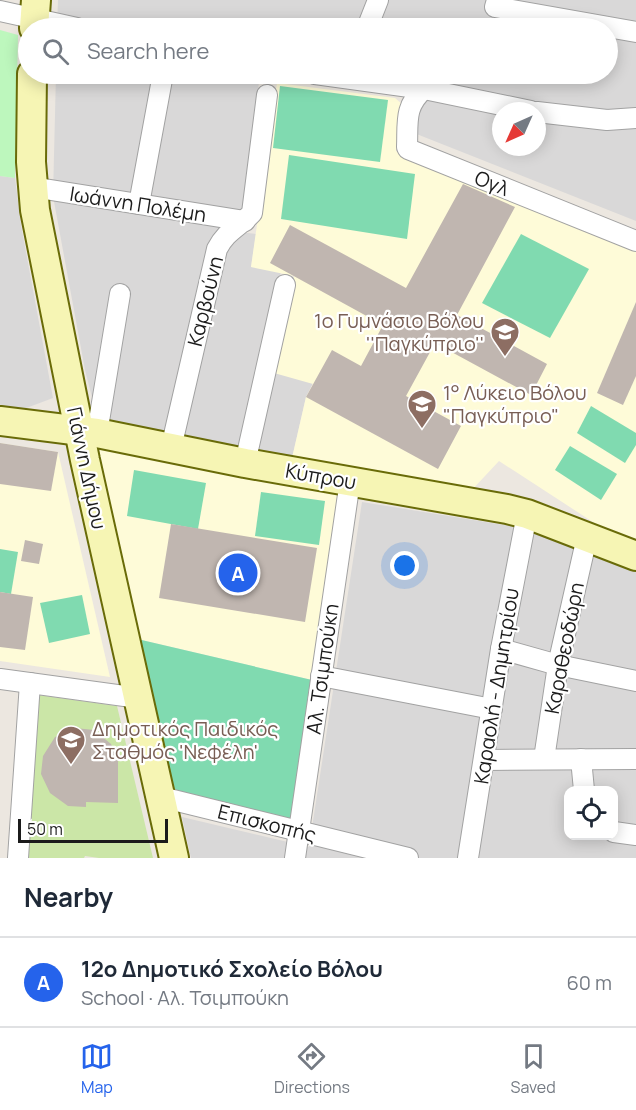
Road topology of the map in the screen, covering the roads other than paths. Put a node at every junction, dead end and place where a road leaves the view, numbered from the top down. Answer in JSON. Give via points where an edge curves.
{"nodes":[{"id":1,"x":378,"y":0,"type":"edge"},
{"id":2,"x":496,"y":4,"type":"edge"},
{"id":3,"x":0,"y":11,"type":"edge"},
{"id":4,"x":35,"y":16,"type":"edge"},
{"id":5,"x":371,"y":18,"type":"edge"},
{"id":6,"x":566,"y":18,"type":"edge"},
{"id":7,"x":618,"y":28,"type":"edge"},
{"id":8,"x":636,"y":32,"type":"edge"},
{"id":9,"x":32,"y":84,"type":"edge"},
{"id":10,"x":161,"y":84,"type":"edge"},
{"id":11,"x":391,"y":84,"type":"edge"},
{"id":12,"x":424,"y":90,"type":"junction"},
{"id":13,"x":267,"y":95,"type":"dead end"},
{"id":14,"x":492,"y":103,"type":"edge"},
{"id":15,"x":546,"y":113,"type":"edge"},
{"id":16,"x":636,"y":117,"type":"edge"},
{"id":17,"x":32,"y":187,"type":"junction"},
{"id":18,"x":139,"y":204,"type":"junction"},
{"id":19,"x":245,"y":221,"type":"junction"},
{"id":20,"x":636,"y":241,"type":"edge"},
{"id":21,"x":285,"y":285,"type":"dead end"},
{"id":22,"x":120,"y":294,"type":"dead end"},
{"id":23,"x":0,"y":421,"type":"edge"},
{"id":24,"x":88,"y":432,"type":"junction"},
{"id":25,"x":171,"y":448,"type":"junction"},
{"id":26,"x":245,"y":463,"type":"junction"},
{"id":27,"x":350,"y":481,"type":"junction"},
{"id":28,"x":526,"y":514,"type":"junction"},
{"id":29,"x":587,"y":537,"type":"junction"},
{"id":30,"x":636,"y":556,"type":"edge"},
{"id":31,"x":501,"y":649,"type":"junction"},
{"id":32,"x":558,"y":665,"type":"junction"},
{"id":33,"x":321,"y":676,"type":"junction"},
{"id":34,"x":0,"y":679,"type":"edge"},
{"id":35,"x":636,"y":681,"type":"edge"},
{"id":36,"x":30,"y":683,"type":"junction"},
{"id":37,"x":138,"y":698,"type":"junction"},
{"id":38,"x":492,"y":709,"type":"junction"},
{"id":39,"x":544,"y":759,"type":"junction"},
{"id":40,"x":581,"y":759,"type":"junction"},
{"id":41,"x":636,"y":759,"type":"edge"},
{"id":42,"x":484,"y":760,"type":"junction"},
{"id":43,"x":584,"y":786,"type":"edge"},
{"id":44,"x":160,"y":797,"type":"junction"},
{"id":45,"x":298,"y":831,"type":"junction"},
{"id":46,"x":618,"y":833,"type":"edge"},
{"id":47,"x":636,"y":835,"type":"edge"},
{"id":48,"x":12,"y":846,"type":"edge"},
{"id":49,"x":174,"y":858,"type":"edge"},
{"id":50,"x":295,"y":858,"type":"edge"},
{"id":51,"x":408,"y":858,"type":"edge"},
{"id":52,"x":468,"y":858,"type":"edge"}],
"edges":[{"from":1,"to":5,"type":"street"},
{"from":2,"to":6,"type":"street"},
{"from":3,"to":4,"type":"street"},
{"from":7,"to":8,"type":"street"},
{"from":9,"to":17,"type":"street","name":"Γιάννη Δήμου"},
{"from":10,"to":18,"type":"street"},
{"from":11,"to":12,"type":"street"},
{"from":12,"to":14,"type":"street"},
{"from":12,"to":20,"type":"street","name":"Ογλ","via":[[409,108],[408,149]]},
{"from":13,"to":19,"type":"street","via":[[252,213]]},
{"from":15,"to":16,"type":"street","via":[[607,120]]},
{"from":17,"to":18,"type":"street","name":"Ιωάννη Πολέμη"},
{"from":17,"to":24,"type":"street","name":"Γιάννη Δήμου","via":[[38,231]]},
{"from":18,"to":19,"type":"street","name":"Ιωάννη Πολέμη"},
{"from":19,"to":25,"type":"street","name":"Καρβούνη","via":[[226,234],[214,256]]},
{"from":21,"to":26,"type":"street"},
{"from":22,"to":24,"type":"street"},
{"from":23,"to":24,"type":"street","name":"Κύπρου"},
{"from":24,"to":25,"type":"street","name":"Κύπρου"},
{"from":24,"to":37,"type":"street","name":"Γιάννη Δήμου"},
{"from":25,"to":26,"type":"street","name":"Κύπρου"},
{"from":26,"to":27,"type":"street","name":"Κύπρου"},
{"from":27,"to":28,"type":"street","name":"Κύπρου"},
{"from":27,"to":33,"type":"street","name":"Αλ. Τσιμπούκη"},
{"from":28,"to":29,"type":"street","name":"Κύπρου"},
{"from":28,"to":31,"type":"street","name":"Καραολή - Δημητρίου"},
{"from":29,"to":30,"type":"street","name":"Κύπρου"},
{"from":29,"to":32,"type":"street","name":"Καραθεοδώρη"},
{"from":31,"to":32,"type":"street"},
{"from":31,"to":38,"type":"street","name":"Καραολή - Δημητρίου"},
{"from":32,"to":35,"type":"street"},
{"from":32,"to":39,"type":"street","name":"Καραθεοδώρη"},
{"from":33,"to":38,"type":"street"},
{"from":33,"to":45,"type":"street","name":"Αλ. Τσιμπούκη"},
{"from":34,"to":36,"type":"street"},
{"from":36,"to":37,"type":"street"},
{"from":36,"to":48,"type":"street"},
{"from":37,"to":44,"type":"street","name":"Γιάννη Δήμου"},
{"from":38,"to":42,"type":"street","name":"Καραολή - Δημητρίου"},
{"from":39,"to":40,"type":"street"},
{"from":39,"to":42,"type":"street"},
{"from":40,"to":41,"type":"street"},
{"from":40,"to":43,"type":"street"},
{"from":42,"to":52,"type":"street","name":"Καραολή - Δημητρίου"},
{"from":44,"to":45,"type":"street","name":"Επισκοπής"},
{"from":44,"to":49,"type":"street","name":"Γιάννη Δήμου"},
{"from":45,"to":50,"type":"street","name":"Αλ. Τσιμπούκη"},
{"from":45,"to":51,"type":"street","name":"Επισκοπής"},
{"from":46,"to":47,"type":"street"}]}
